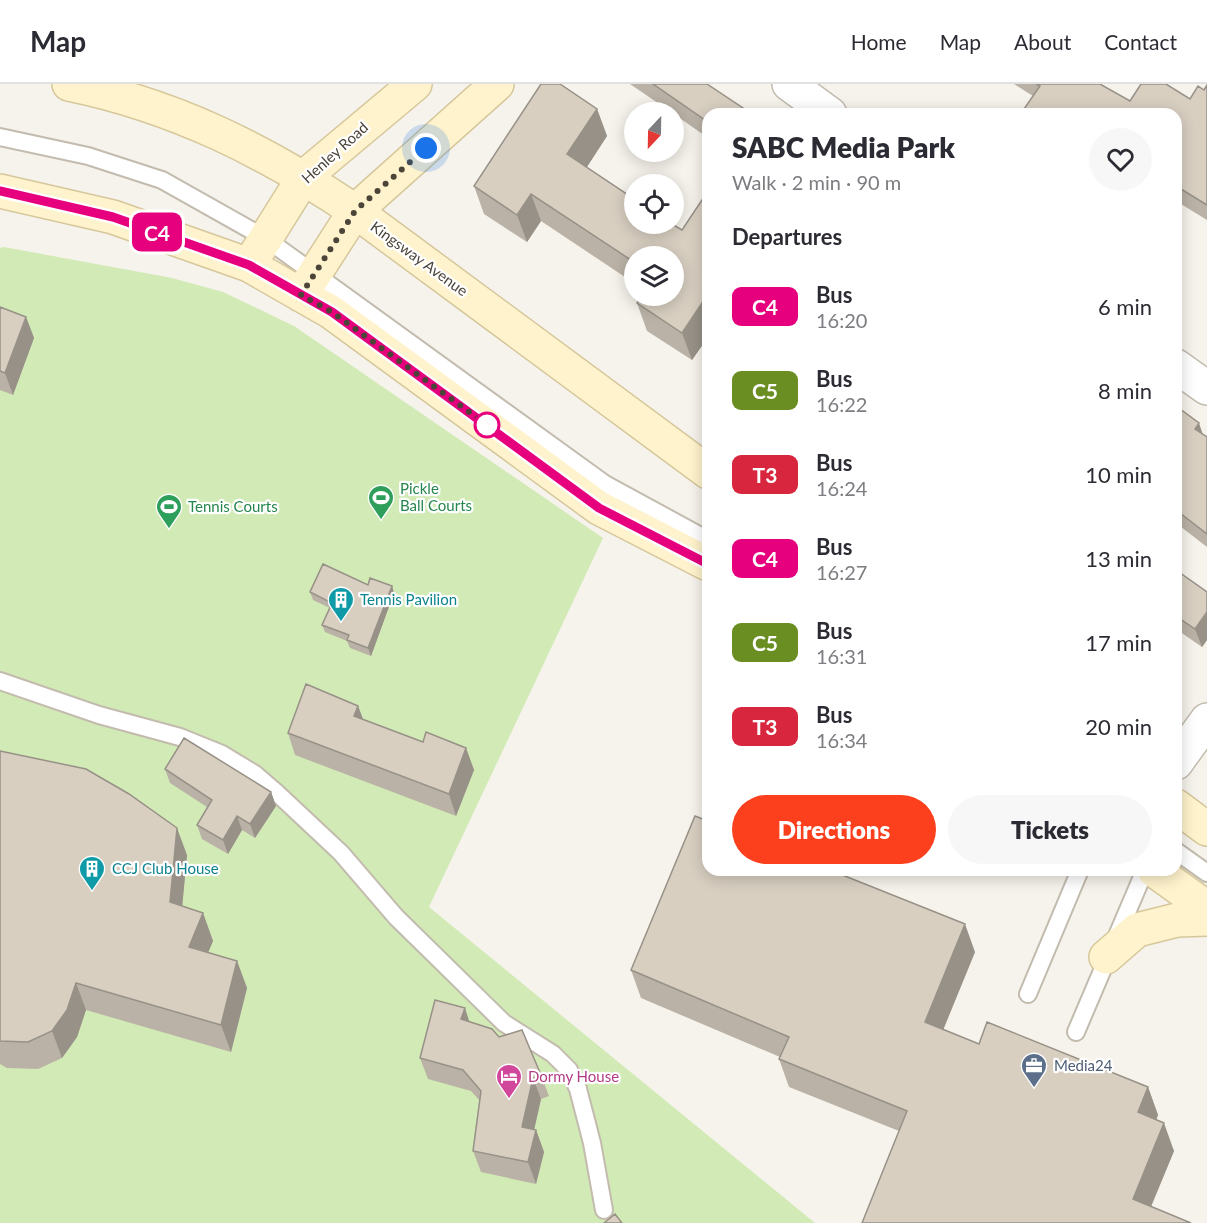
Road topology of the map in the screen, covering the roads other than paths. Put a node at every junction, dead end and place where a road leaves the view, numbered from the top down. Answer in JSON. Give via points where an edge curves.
{"nodes":[{"id":1,"x":69,"y":84,"type":"edge"},
{"id":2,"x":415,"y":84,"type":"edge"},
{"id":3,"x":497,"y":84,"type":"edge"},
{"id":4,"x":789,"y":84,"type":"edge"},
{"id":5,"x":822,"y":108,"type":"edge"},
{"id":6,"x":0,"y":137,"type":"edge"},
{"id":7,"x":304,"y":177,"type":"junction"},
{"id":8,"x":0,"y":191,"type":"edge"},
{"id":9,"x":355,"y":211,"type":"junction"},
{"id":10,"x":257,"y":251,"type":"junction"},
{"id":11,"x":309,"y":284,"type":"junction"},
{"id":12,"x":1182,"y":370,"type":"edge"},
{"id":13,"x":1207,"y":388,"type":"edge"},
{"id":14,"x":702,"y":468,"type":"edge"},
{"id":15,"x":702,"y":537,"type":"edge"},
{"id":16,"x":702,"y":561,"type":"edge"},
{"id":17,"x":0,"y":681,"type":"edge"},
{"id":18,"x":1207,"y":720,"type":"edge"},
{"id":19,"x":1182,"y":755,"type":"edge"},
{"id":20,"x":1182,"y":810,"type":"edge"},
{"id":21,"x":1207,"y":829,"type":"edge"},
{"id":22,"x":1182,"y":855,"type":"edge"},
{"id":23,"x":1207,"y":873,"type":"edge"},
{"id":24,"x":1077,"y":876,"type":"edge"},
{"id":25,"x":1141,"y":876,"type":"edge"},
{"id":26,"x":1162,"y":876,"type":"edge"},
{"id":27,"x":1207,"y":908,"type":"edge"},
{"id":28,"x":1207,"y":919,"type":"edge"},
{"id":29,"x":1106,"y":957,"type":"junction"},
{"id":30,"x":1028,"y":994,"type":"dead end"},
{"id":31,"x":1076,"y":1032,"type":"dead end"},
{"id":32,"x":604,"y":1210,"type":"dead end"}],
"edges":[{"from":1,"to":7,"type":"main road","name":"Kingsway Avenue","via":[[164,108]]},
{"from":2,"to":7,"type":"main road","name":"Henley Road"},
{"from":3,"to":9,"type":"main road"},
{"from":4,"to":5,"type":"street"},
{"from":6,"to":10,"type":"lane","via":[[88,156],[162,180]]},
{"from":7,"to":9,"type":"main road","name":"Kingsway Avenue"},
{"from":7,"to":10,"type":"main road","name":"Henley Road"},
{"from":8,"to":10,"type":"main road"},
{"from":9,"to":11,"type":"main road"},
{"from":9,"to":14,"type":"main road","name":"Kingsway Avenue"},
{"from":10,"to":11,"type":"main road"},
{"from":11,"to":15,"type":"lane","via":[[345,293],[605,484]]},
{"from":11,"to":16,"type":"main road","via":[[332,312],[599,508]]},
{"from":12,"to":13,"type":"street"},
{"from":17,"to":32,"type":"lane","via":[[99,715],[180,737],[222,754],[270,786],[504,1023],[553,1054],[569,1070],[592,1143]]},
{"from":18,"to":19,"type":"street"},
{"from":20,"to":21,"type":"main road"},
{"from":22,"to":23,"type":"lane"},
{"from":24,"to":30,"type":"lane"},
{"from":25,"to":29,"type":"lane"},
{"from":26,"to":27,"type":"main road"},
{"from":28,"to":29,"type":"main road","via":[[1177,920],[1137,930]]},
{"from":29,"to":31,"type":"lane"}]}
